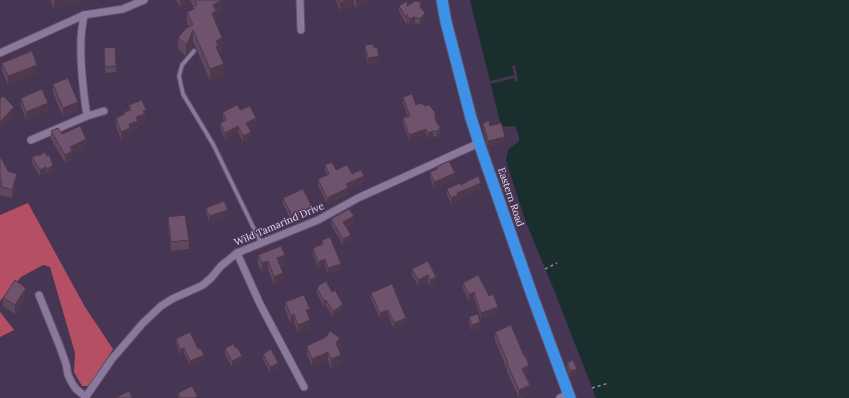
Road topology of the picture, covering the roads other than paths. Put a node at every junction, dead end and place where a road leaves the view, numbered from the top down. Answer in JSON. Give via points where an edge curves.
{"nodes":[{"id":1,"x":144,"y":0,"type":"edge"},
{"id":2,"x":300,"y":0,"type":"edge"},
{"id":3,"x":442,"y":0,"type":"edge"},
{"id":4,"x":84,"y":15,"type":"junction"},
{"id":5,"x":301,"y":30,"type":"dead end"},
{"id":6,"x":194,"y":51,"type":"dead end"},
{"id":7,"x":0,"y":53,"type":"edge"},
{"id":8,"x":104,"y":111,"type":"dead end"},
{"id":9,"x":87,"y":116,"type":"junction"},
{"id":10,"x":31,"y":140,"type":"dead end"},
{"id":11,"x":479,"y":143,"type":"junction"},
{"id":12,"x":261,"y":243,"type":"junction"},
{"id":13,"x":237,"y":252,"type":"junction"},
{"id":14,"x":38,"y":295,"type":"dead end"},
{"id":15,"x":304,"y":387,"type":"dead end"},
{"id":16,"x":566,"y":397,"type":"edge"},
{"id":17,"x":85,"y":398,"type":"edge"}],
"edges":[{"from":1,"to":4,"type":"street","via":[[123,9]]},
{"from":2,"to":5,"type":"street"},
{"from":3,"to":11,"type":"highway","name":"Eastern Road"},
{"from":4,"to":7,"type":"street"},
{"from":4,"to":9,"type":"street","via":[[81,68]]},
{"from":6,"to":12,"type":"lane","via":[[182,65],[179,76],[183,94],[213,144]]},
{"from":8,"to":9,"type":"street"},
{"from":9,"to":10,"type":"street"},
{"from":11,"to":12,"type":"street","name":"Wild Tamarind Drive","via":[[358,198],[318,220]]},
{"from":11,"to":16,"type":"highway","name":"Eastern Road"},
{"from":12,"to":13,"type":"street","name":"Wild Tamarind Drive"},
{"from":13,"to":15,"type":"street","via":[[260,304]]},
{"from":13,"to":17,"type":"street","name":"Wild Tamarind Drive","via":[[203,285],[172,299],[153,314],[112,359]]},
{"from":14,"to":17,"type":"street","via":[[60,347],[68,375]]}]}
